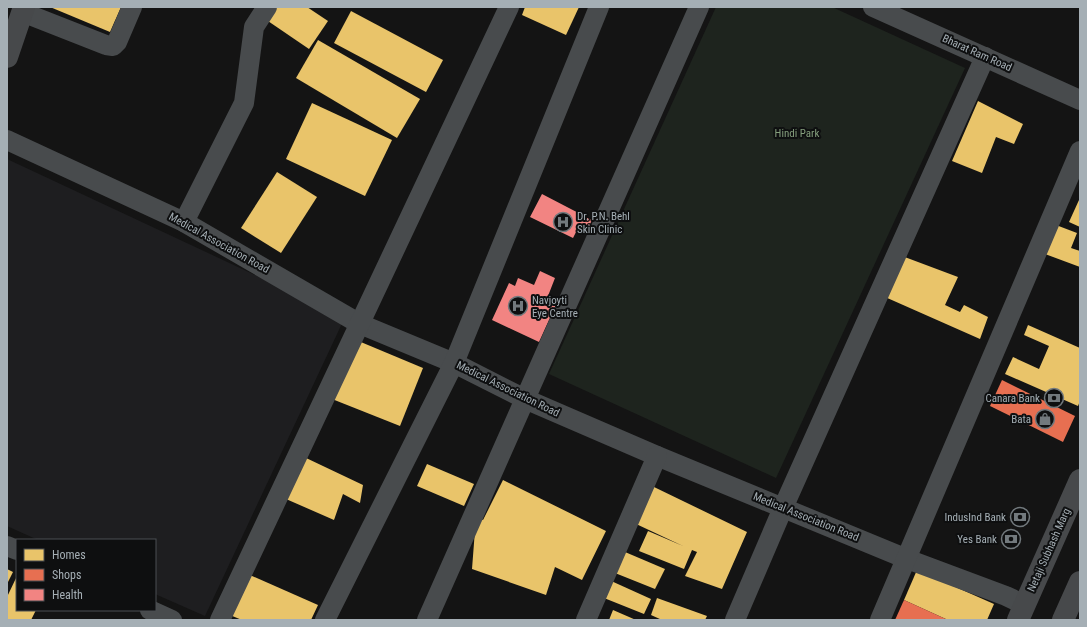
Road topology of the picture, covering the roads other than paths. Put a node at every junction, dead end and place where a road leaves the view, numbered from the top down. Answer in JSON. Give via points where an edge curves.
{"nodes":[{"id":1,"x":132,"y":7,"type":"edge"},
{"id":2,"x":267,"y":7,"type":"edge"},
{"id":3,"x":509,"y":7,"type":"edge"},
{"id":4,"x":599,"y":7,"type":"edge"},
{"id":5,"x":699,"y":7,"type":"edge"},
{"id":6,"x":873,"y":7,"type":"edge"},
{"id":7,"x":23,"y":10,"type":"edge"},
{"id":8,"x":7,"y":57,"type":"edge"},
{"id":9,"x":985,"y":57,"type":"junction"},
{"id":10,"x":1080,"y":100,"type":"edge"},
{"id":11,"x":7,"y":140,"type":"edge"},
{"id":12,"x":1080,"y":151,"type":"edge"},
{"id":13,"x":184,"y":222,"type":"junction"},
{"id":14,"x":360,"y":324,"type":"junction"},
{"id":15,"x":454,"y":363,"type":"junction"},
{"id":16,"x":525,"y":399,"type":"junction"},
{"id":17,"x":657,"y":456,"type":"junction"},
{"id":18,"x":1080,"y":480,"type":"edge"},
{"id":19,"x":783,"y":508,"type":"junction"},
{"id":20,"x":907,"y":559,"type":"junction"},
{"id":21,"x":1080,"y":582,"type":"edge"},
{"id":22,"x":152,"y":611,"type":"edge"},
{"id":23,"x":1022,"y":612,"type":"edge"},
{"id":24,"x":172,"y":620,"type":"edge"},
{"id":25,"x":220,"y":620,"type":"edge"},
{"id":26,"x":325,"y":620,"type":"edge"},
{"id":27,"x":427,"y":620,"type":"edge"},
{"id":28,"x":586,"y":620,"type":"edge"},
{"id":29,"x":735,"y":620,"type":"edge"},
{"id":30,"x":880,"y":620,"type":"edge"},
{"id":31,"x":1063,"y":620,"type":"edge"}],
"edges":[{"from":1,"to":7,"type":"street","via":[[118,42],[113,46]]},
{"from":2,"to":13,"type":"street","via":[[254,27],[244,103]]},
{"from":3,"to":14,"type":"street"},
{"from":4,"to":15,"type":"street"},
{"from":5,"to":16,"type":"street"},
{"from":6,"to":9,"type":"street","name":"Bharat Ram Road"},
{"from":7,"to":8,"type":"main road"},
{"from":9,"to":10,"type":"street","name":"Bharat Ram Road"},
{"from":9,"to":19,"type":"street"},
{"from":11,"to":13,"type":"street","name":"Medical Association Road"},
{"from":12,"to":20,"type":"street"},
{"from":13,"to":14,"type":"street","name":"Medical Association Road"},
{"from":14,"to":15,"type":"street","name":"Medical Association Road"},
{"from":14,"to":25,"type":"street"},
{"from":15,"to":16,"type":"street","name":"Medical Association Road"},
{"from":15,"to":26,"type":"street"},
{"from":16,"to":17,"type":"street","name":"Medical Association Road"},
{"from":16,"to":27,"type":"street"},
{"from":17,"to":19,"type":"street","name":"Medical Association Road"},
{"from":17,"to":28,"type":"street"},
{"from":18,"to":23,"type":"main road","name":"Netaji Subhash Marg"},
{"from":19,"to":20,"type":"street","name":"Medical Association Road"},
{"from":19,"to":29,"type":"street"},
{"from":20,"to":23,"type":"street","name":"Medical Association Road","via":[[1006,596]]},
{"from":20,"to":30,"type":"street"},
{"from":21,"to":31,"type":"main road"},
{"from":22,"to":24,"type":"street"}]}
